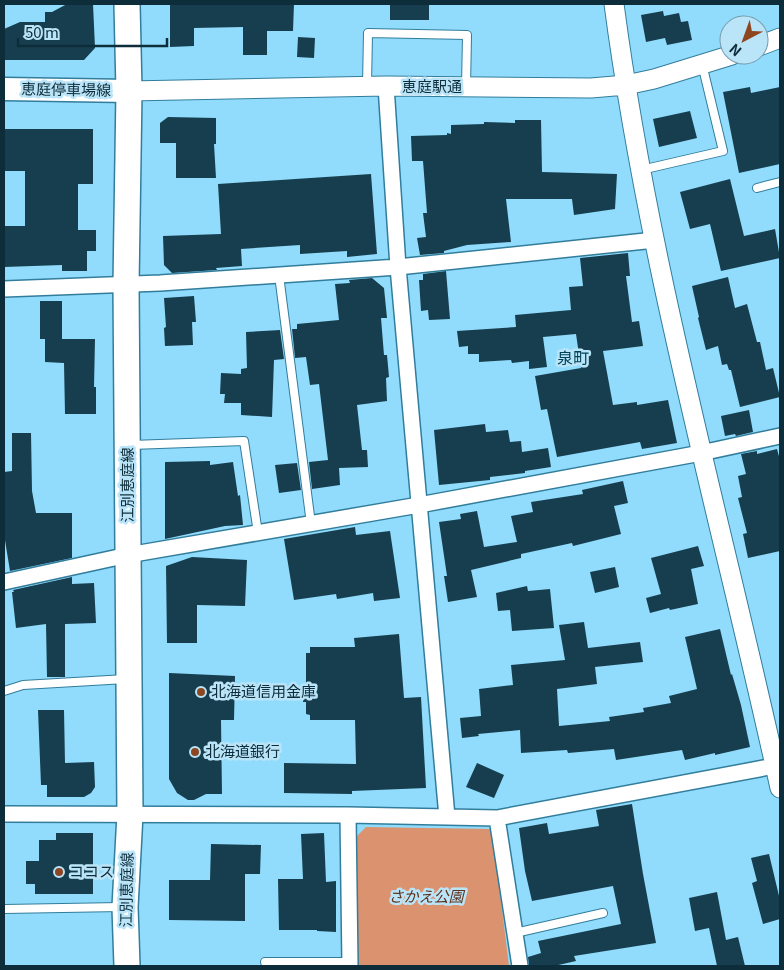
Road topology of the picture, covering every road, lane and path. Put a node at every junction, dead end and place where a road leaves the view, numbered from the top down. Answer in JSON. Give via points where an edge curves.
{"nodes":[{"id":1,"x":126,"y":4,"type":"edge"},
{"id":2,"x":614,"y":4,"type":"edge"},
{"id":3,"x":719,"y":59,"type":"edge"},
{"id":4,"x":702,"y":64,"type":"junction"},
{"id":5,"x":626,"y":85,"type":"junction"},
{"id":6,"x":377,"y":86,"type":"junction"},
{"id":7,"x":466,"y":87,"type":"junction"},
{"id":8,"x":4,"y":89,"type":"edge"},
{"id":9,"x":129,"y":91,"type":"junction"},
{"id":10,"x":641,"y":170,"type":"junction"},
{"id":11,"x":780,"y":182,"type":"edge"},
{"id":12,"x":757,"y":188,"type":"dead end"},
{"id":13,"x":655,"y":240,"type":"junction"},
{"id":14,"x":398,"y":267,"type":"junction"},
{"id":15,"x":279,"y":275,"type":"junction"},
{"id":16,"x":126,"y":285,"type":"junction"},
{"id":17,"x":4,"y":289,"type":"edge"},
{"id":18,"x":780,"y":436,"type":"edge"},
{"id":19,"x":127,"y":445,"type":"junction"},
{"id":20,"x":701,"y":452,"type":"junction"},
{"id":21,"x":419,"y":505,"type":"junction"},
{"id":22,"x":311,"y":524,"type":"junction"},
{"id":23,"x":258,"y":533,"type":"junction"},
{"id":24,"x":128,"y":556,"type":"junction"},
{"id":25,"x":4,"y":582,"type":"edge"},
{"id":26,"x":128,"y":679,"type":"junction"},
{"id":27,"x":4,"y":691,"type":"edge"},
{"id":28,"x":778,"y":766,"type":"edge"},
{"id":29,"x":780,"y":788,"type":"edge"},
{"id":30,"x":4,"y":814,"type":"edge"},
{"id":31,"x":130,"y":814,"type":"junction"},
{"id":32,"x":348,"y":815,"type":"junction"},
{"id":33,"x":447,"y":817,"type":"junction"},
{"id":34,"x":497,"y":818,"type":"junction"},
{"id":35,"x":125,"y":907,"type":"junction"},
{"id":36,"x":4,"y":909,"type":"edge"},
{"id":37,"x":603,"y":913,"type":"dead end"},
{"id":38,"x":515,"y":933,"type":"junction"},
{"id":39,"x":265,"y":962,"type":"dead end"},
{"id":40,"x":350,"y":964,"type":"edge"},
{"id":41,"x":127,"y":966,"type":"edge"},
{"id":42,"x":520,"y":966,"type":"edge"}],
"edges":[{"from":1,"to":9,"type":"main road","name":"江別恵庭線"},
{"from":2,"to":5,"type":"street"},
{"from":3,"to":4,"type":"street","name":"恵庭駅通"},
{"from":4,"to":5,"type":"street","name":"恵庭駅通"},
{"from":4,"to":10,"type":"lane","via":[[723,150]]},
{"from":5,"to":7,"type":"street","name":"恵庭駅通","via":[[591,88]]},
{"from":5,"to":10,"type":"street"},
{"from":6,"to":7,"type":"street","name":"恵庭駅通"},
{"from":6,"to":7,"type":"lane","via":[[368,33],[467,35]]},
{"from":6,"to":9,"type":"street","name":"恵庭駅通"},
{"from":6,"to":14,"type":"street"},
{"from":8,"to":9,"type":"main road","name":"恵庭停車場線"},
{"from":9,"to":16,"type":"main road","name":"江別恵庭線"},
{"from":10,"to":13,"type":"street"},
{"from":11,"to":12,"type":"lane"},
{"from":13,"to":14,"type":"street"},
{"from":13,"to":20,"type":"street"},
{"from":14,"to":15,"type":"street"},
{"from":14,"to":21,"type":"street"},
{"from":15,"to":16,"type":"street"},
{"from":15,"to":22,"type":"lane"},
{"from":16,"to":17,"type":"street"},
{"from":16,"to":19,"type":"main road","name":"江別恵庭線"},
{"from":18,"to":20,"type":"street"},
{"from":19,"to":23,"type":"lane","via":[[244,441]]},
{"from":19,"to":24,"type":"main road","name":"江別恵庭線"},
{"from":20,"to":21,"type":"street"},
{"from":20,"to":28,"type":"street"},
{"from":21,"to":22,"type":"street"},
{"from":21,"to":33,"type":"street"},
{"from":22,"to":23,"type":"street"},
{"from":23,"to":24,"type":"street"},
{"from":24,"to":25,"type":"street"},
{"from":24,"to":26,"type":"main road","name":"江別恵庭線"},
{"from":26,"to":27,"type":"lane","via":[[23,685]]},
{"from":26,"to":31,"type":"main road","name":"江別恵庭線"},
{"from":28,"to":29,"type":"street"},
{"from":28,"to":34,"type":"street"},
{"from":30,"to":31,"type":"street"},
{"from":31,"to":32,"type":"street"},
{"from":31,"to":35,"type":"main road","name":"江別恵庭線"},
{"from":32,"to":33,"type":"street"},
{"from":32,"to":40,"type":"street"},
{"from":33,"to":34,"type":"street"},
{"from":34,"to":38,"type":"street"},
{"from":35,"to":36,"type":"lane"},
{"from":35,"to":41,"type":"main road","name":"江別恵庭線"},
{"from":37,"to":38,"type":"lane"},
{"from":38,"to":42,"type":"street"},
{"from":39,"to":40,"type":"lane"}]}
